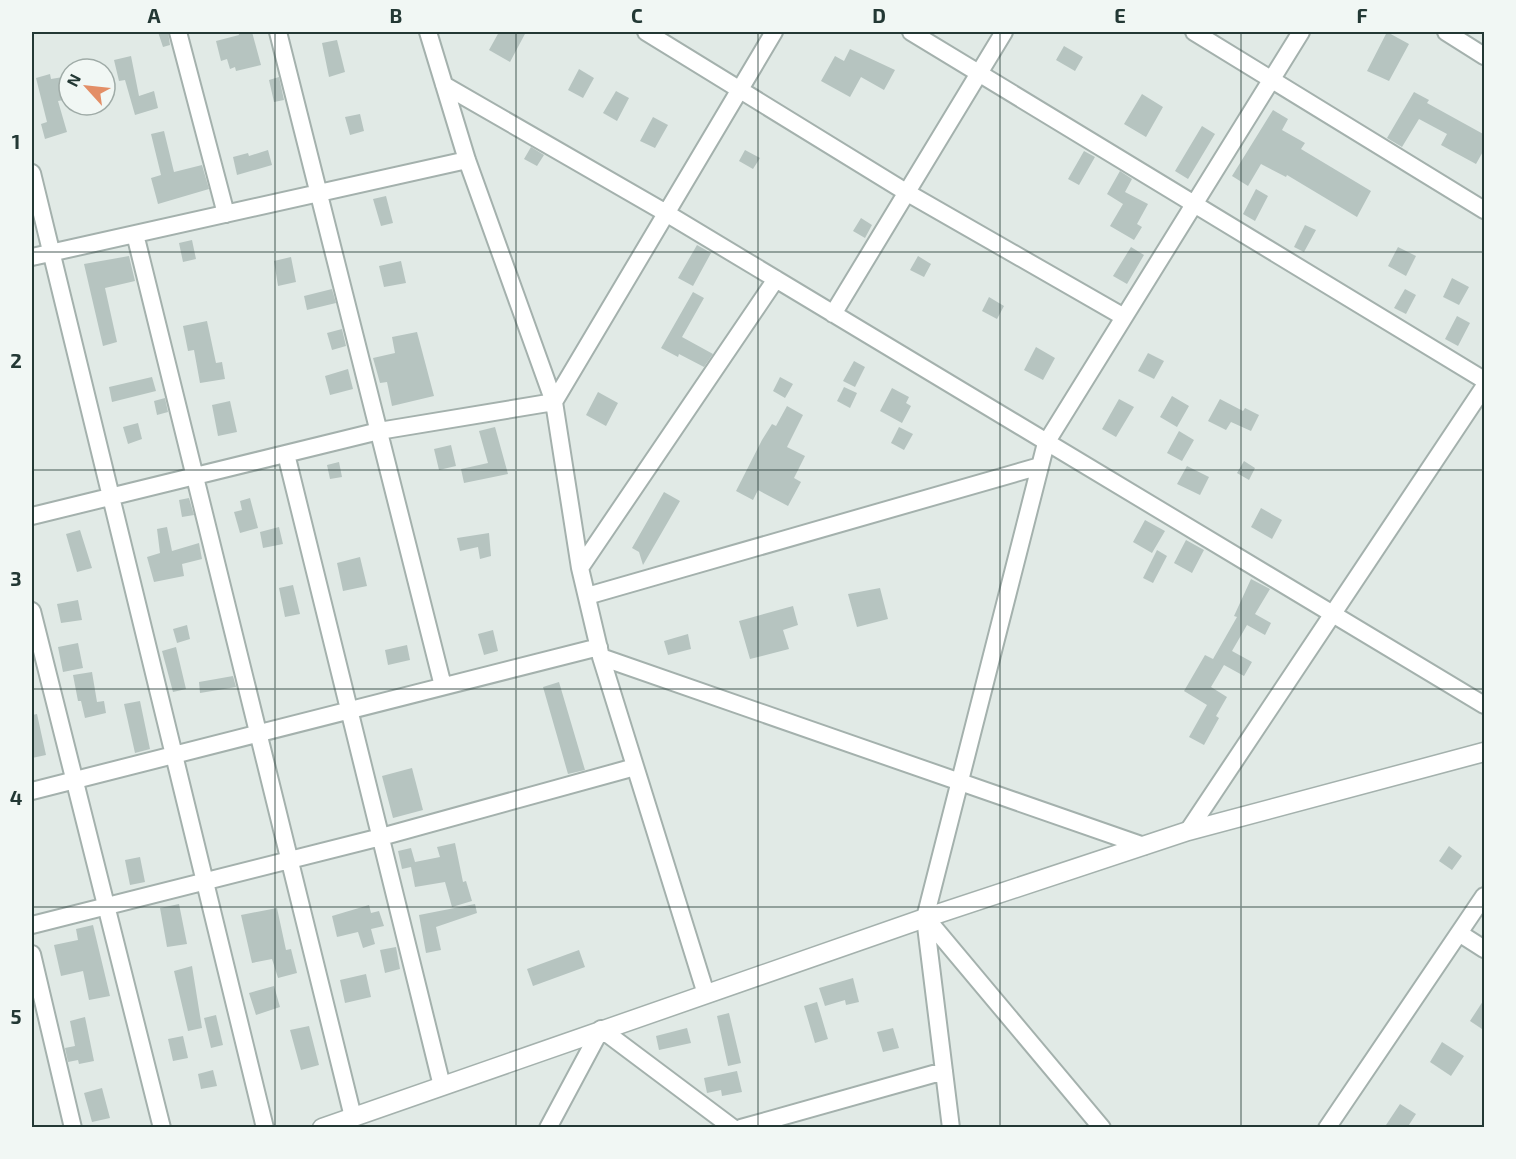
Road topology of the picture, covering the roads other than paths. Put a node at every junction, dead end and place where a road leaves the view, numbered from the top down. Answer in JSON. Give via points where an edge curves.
{"nodes":[{"id":1,"x":178,"y":32,"type":"edge"},
{"id":2,"x":279,"y":32,"type":"edge"},
{"id":3,"x":428,"y":32,"type":"edge"},
{"id":4,"x":646,"y":32,"type":"edge"},
{"id":5,"x":774,"y":32,"type":"edge"},
{"id":6,"x":911,"y":32,"type":"edge"},
{"id":7,"x":1004,"y":32,"type":"edge"},
{"id":8,"x":1194,"y":32,"type":"edge"},
{"id":9,"x":1301,"y":32,"type":"edge"},
{"id":10,"x":1446,"y":32,"type":"edge"},
{"id":11,"x":1485,"y":56,"type":"edge"},
{"id":12,"x":979,"y":73,"type":"junction"},
{"id":13,"x":1271,"y":79,"type":"junction"},
{"id":14,"x":444,"y":85,"type":"junction"},
{"id":15,"x":740,"y":89,"type":"junction"},
{"id":16,"x":467,"y":160,"type":"junction"},
{"id":17,"x":32,"y":173,"type":"edge"},
{"id":18,"x":906,"y":192,"type":"junction"},
{"id":19,"x":319,"y":193,"type":"junction"},
{"id":20,"x":1194,"y":204,"type":"junction"},
{"id":21,"x":1485,"y":210,"type":"edge"},
{"id":22,"x":666,"y":213,"type":"junction"},
{"id":23,"x":226,"y":214,"type":"junction"},
{"id":24,"x":135,"y":234,"type":"junction"},
{"id":25,"x":51,"y":253,"type":"junction"},
{"id":26,"x":32,"y":257,"type":"edge"},
{"id":27,"x":776,"y":279,"type":"junction"},
{"id":28,"x":833,"y":314,"type":"junction"},
{"id":29,"x":1124,"y":317,"type":"junction"},
{"id":30,"x":1485,"y":380,"type":"edge"},
{"id":31,"x":1485,"y":387,"type":"edge"},
{"id":32,"x":554,"y":402,"type":"junction"},
{"id":33,"x":379,"y":431,"type":"junction"},
{"id":34,"x":1046,"y":442,"type":"junction"},
{"id":35,"x":286,"y":454,"type":"junction"},
{"id":36,"x":1040,"y":466,"type":"junction"},
{"id":37,"x":195,"y":476,"type":"junction"},
{"id":38,"x":111,"y":497,"type":"junction"},
{"id":39,"x":32,"y":516,"type":"edge"},
{"id":40,"x":580,"y":568,"type":"junction"},
{"id":41,"x":587,"y":596,"type":"junction"},
{"id":42,"x":32,"y":612,"type":"edge"},
{"id":43,"x":1334,"y":613,"type":"junction"},
{"id":44,"x":600,"y":652,"type":"junction"},
{"id":45,"x":443,"y":686,"type":"junction"},
{"id":46,"x":1485,"y":705,"type":"edge"},
{"id":47,"x":350,"y":710,"type":"junction"},
{"id":48,"x":258,"y":733,"type":"junction"},
{"id":49,"x":1485,"y":752,"type":"edge"},
{"id":50,"x":174,"y":754,"type":"junction"},
{"id":51,"x":635,"y":767,"type":"junction"},
{"id":52,"x":74,"y":780,"type":"junction"},
{"id":53,"x":961,"y":782,"type":"junction"},
{"id":54,"x":32,"y":790,"type":"edge"},
{"id":55,"x":1188,"y":831,"type":"junction"},
{"id":56,"x":381,"y":837,"type":"junction"},
{"id":57,"x":1144,"y":846,"type":"junction"},
{"id":58,"x":290,"y":860,"type":"junction"},
{"id":59,"x":205,"y":881,"type":"junction"},
{"id":60,"x":1485,"y":896,"type":"edge"},
{"id":61,"x":105,"y":906,"type":"junction"},
{"id":62,"x":925,"y":918,"type":"junction"},
{"id":63,"x":32,"y":925,"type":"edge"},
{"id":64,"x":1459,"y":933,"type":"junction"},
{"id":65,"x":1485,"y":949,"type":"edge"},
{"id":66,"x":32,"y":954,"type":"edge"},
{"id":67,"x":706,"y":994,"type":"junction"},
{"id":68,"x":601,"y":1029,"type":"junction"},
{"id":69,"x":944,"y":1071,"type":"junction"},
{"id":70,"x":442,"y":1086,"type":"junction"},
{"id":71,"x":353,"y":1117,"type":"junction"},
{"id":72,"x":73,"y":1128,"type":"edge"},
{"id":73,"x":162,"y":1128,"type":"edge"},
{"id":74,"x":265,"y":1128,"type":"edge"},
{"id":75,"x":322,"y":1128,"type":"edge"},
{"id":76,"x":548,"y":1128,"type":"edge"},
{"id":77,"x":733,"y":1128,"type":"edge"},
{"id":78,"x":741,"y":1128,"type":"edge"},
{"id":79,"x":951,"y":1128,"type":"edge"},
{"id":80,"x":1102,"y":1128,"type":"edge"},
{"id":81,"x":1327,"y":1128,"type":"edge"}],
"edges":[{"from":1,"to":23,"type":"street"},
{"from":2,"to":19,"type":"street"},
{"from":3,"to":14,"type":"street"},
{"from":4,"to":15,"type":"street"},
{"from":5,"to":15,"type":"street"},
{"from":6,"to":12,"type":"street"},
{"from":7,"to":12,"type":"street"},
{"from":8,"to":13,"type":"street"},
{"from":9,"to":13,"type":"street"},
{"from":10,"to":11,"type":"street"},
{"from":12,"to":18,"type":"street"},
{"from":12,"to":20,"type":"street"},
{"from":13,"to":20,"type":"street"},
{"from":13,"to":21,"type":"street"},
{"from":14,"to":16,"type":"street"},
{"from":14,"to":22,"type":"street"},
{"from":15,"to":18,"type":"street"},
{"from":15,"to":22,"type":"street"},
{"from":16,"to":19,"type":"street"},
{"from":16,"to":32,"type":"street"},
{"from":17,"to":25,"type":"street"},
{"from":18,"to":28,"type":"street"},
{"from":18,"to":29,"type":"street"},
{"from":19,"to":23,"type":"street"},
{"from":19,"to":33,"type":"street"},
{"from":20,"to":29,"type":"street"},
{"from":20,"to":30,"type":"street"},
{"from":22,"to":27,"type":"street"},
{"from":22,"to":32,"type":"street"},
{"from":23,"to":24,"type":"street"},
{"from":24,"to":25,"type":"street"},
{"from":24,"to":37,"type":"street"},
{"from":25,"to":26,"type":"street"},
{"from":25,"to":38,"type":"street"},
{"from":27,"to":28,"type":"street"},
{"from":27,"to":40,"type":"street"},
{"from":28,"to":34,"type":"street"},
{"from":29,"to":34,"type":"street"},
{"from":31,"to":43,"type":"street"},
{"from":32,"to":33,"type":"street"},
{"from":32,"to":40,"type":"street"},
{"from":33,"to":35,"type":"street"},
{"from":33,"to":45,"type":"street"},
{"from":34,"to":36,"type":"street"},
{"from":34,"to":43,"type":"street"},
{"from":35,"to":37,"type":"street"},
{"from":35,"to":47,"type":"street"},
{"from":36,"to":41,"type":"street"},
{"from":36,"to":53,"type":"street"},
{"from":37,"to":38,"type":"street"},
{"from":37,"to":48,"type":"street"},
{"from":38,"to":39,"type":"street"},
{"from":38,"to":50,"type":"street"},
{"from":40,"to":41,"type":"street"},
{"from":41,"to":44,"type":"street"},
{"from":42,"to":52,"type":"street"},
{"from":43,"to":46,"type":"street"},
{"from":43,"to":55,"type":"street"},
{"from":44,"to":45,"type":"street"},
{"from":44,"to":51,"type":"street"},
{"from":44,"to":53,"type":"street"},
{"from":45,"to":47,"type":"street"},
{"from":47,"to":48,"type":"street"},
{"from":47,"to":56,"type":"street"},
{"from":48,"to":50,"type":"street"},
{"from":48,"to":58,"type":"street"},
{"from":49,"to":55,"type":"street"},
{"from":50,"to":52,"type":"street"},
{"from":50,"to":59,"type":"street"},
{"from":51,"to":56,"type":"street"},
{"from":51,"to":67,"type":"street"},
{"from":52,"to":54,"type":"street"},
{"from":52,"to":61,"type":"street"},
{"from":53,"to":57,"type":"street"},
{"from":53,"to":62,"type":"street"},
{"from":55,"to":57,"type":"street"},
{"from":56,"to":58,"type":"street"},
{"from":56,"to":70,"type":"street"},
{"from":57,"to":62,"type":"street"},
{"from":58,"to":59,"type":"street"},
{"from":58,"to":71,"type":"street"},
{"from":59,"to":61,"type":"street"},
{"from":59,"to":74,"type":"street"},
{"from":60,"to":64,"type":"street"},
{"from":61,"to":63,"type":"street"},
{"from":61,"to":73,"type":"street"},
{"from":62,"to":67,"type":"street"},
{"from":62,"to":69,"type":"street"},
{"from":62,"to":80,"type":"street"},
{"from":64,"to":65,"type":"street"},
{"from":64,"to":81,"type":"street"},
{"from":66,"to":72,"type":"street"},
{"from":67,"to":68,"type":"street"},
{"from":68,"to":70,"type":"street"},
{"from":68,"to":76,"type":"street"},
{"from":68,"to":77,"type":"street"},
{"from":69,"to":78,"type":"street"},
{"from":69,"to":79,"type":"street"},
{"from":70,"to":71,"type":"street"},
{"from":71,"to":75,"type":"street"}]}
